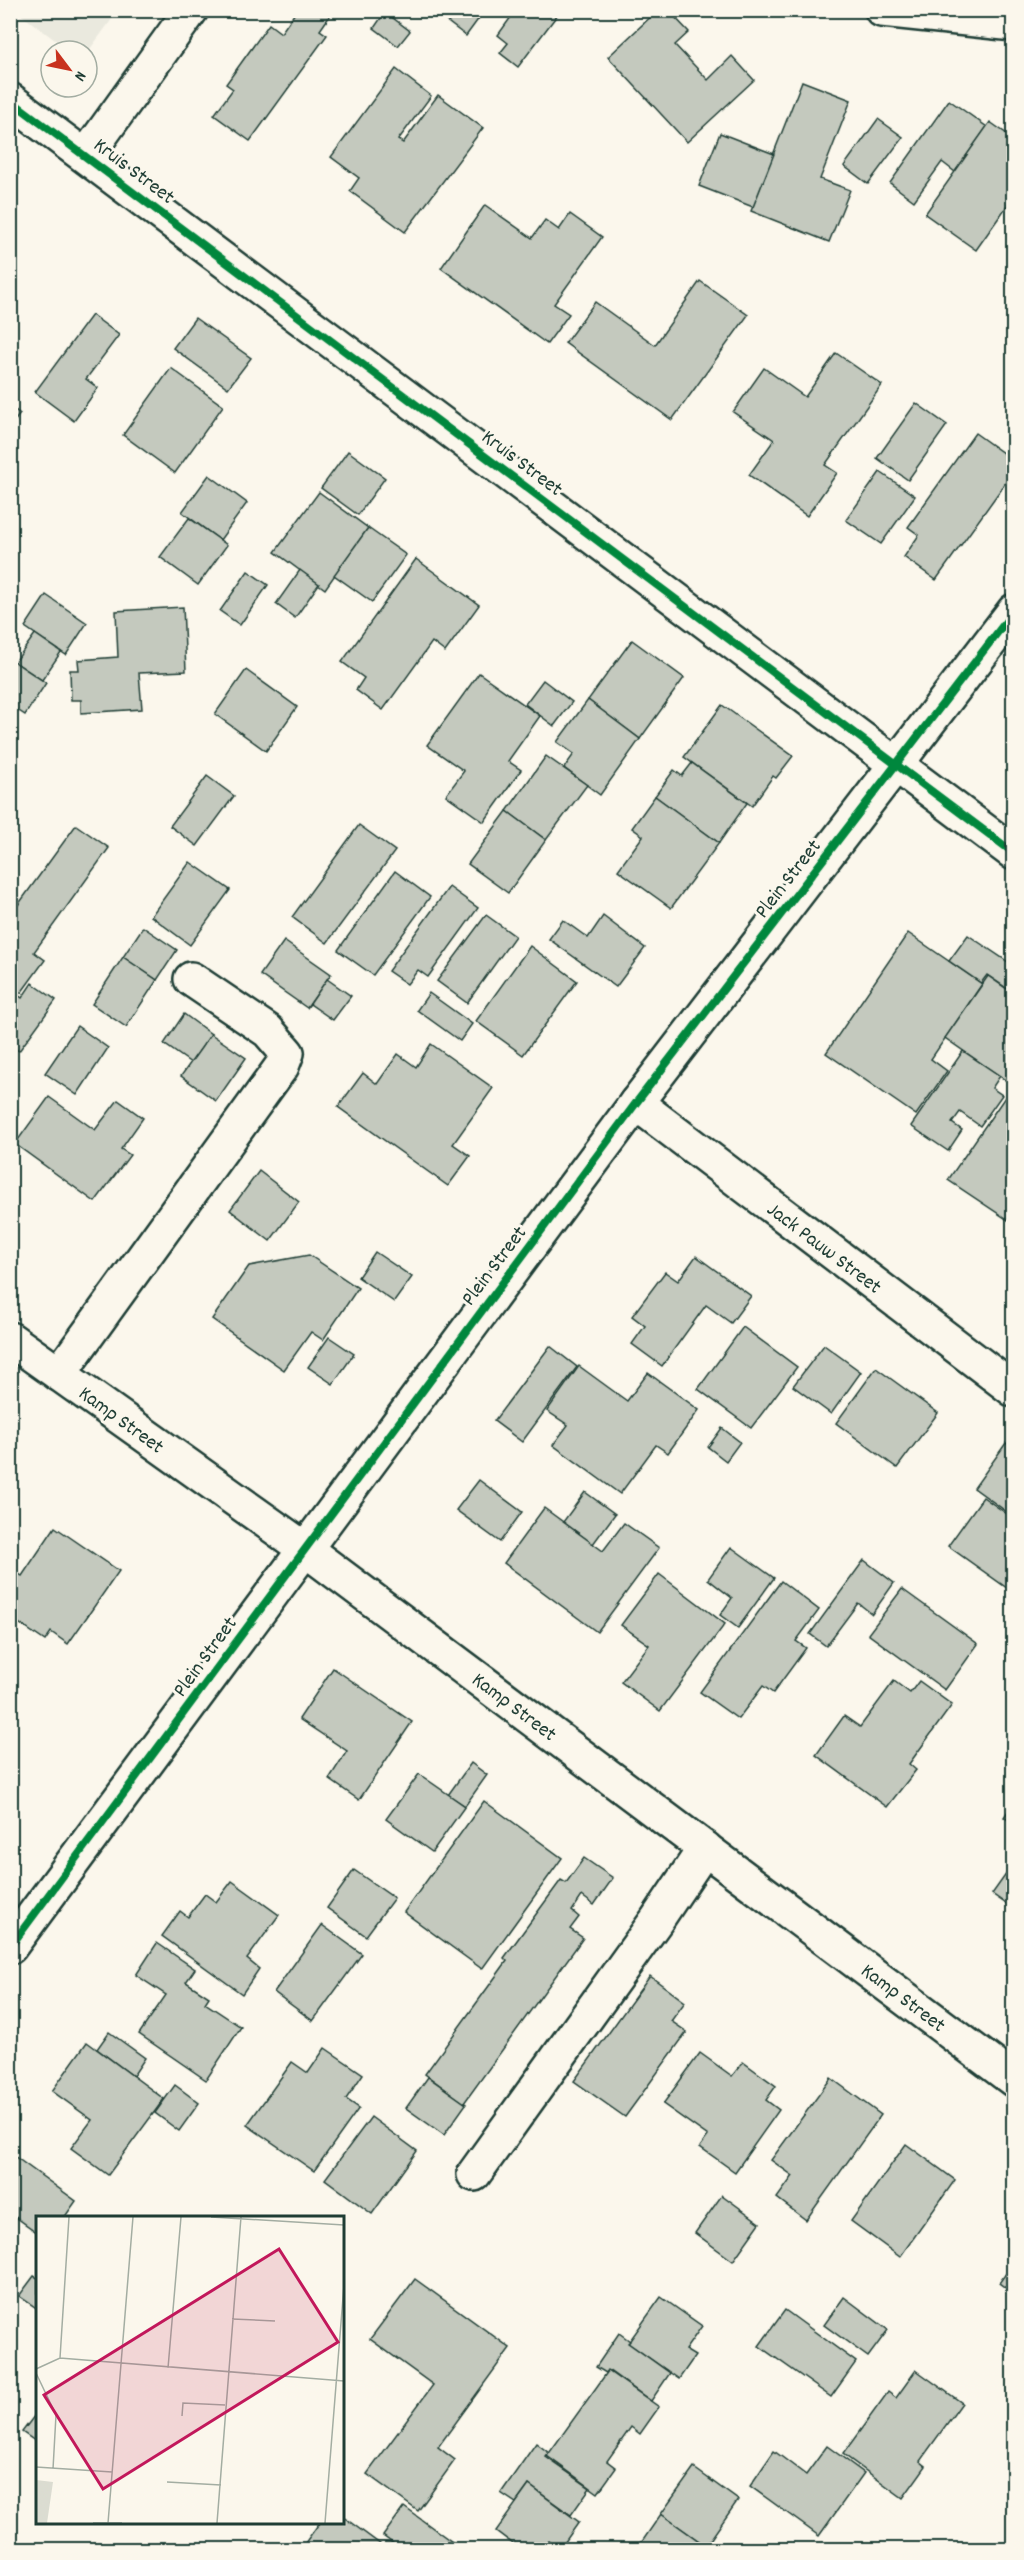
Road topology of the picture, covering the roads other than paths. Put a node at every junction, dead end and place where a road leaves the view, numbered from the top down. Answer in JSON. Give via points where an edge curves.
{"nodes":[{"id":1,"x":191,"y":10,"type":"edge"},
{"id":2,"x":882,"y":10,"type":"edge"},
{"id":3,"x":1014,"y":24,"type":"edge"},
{"id":4,"x":10,"y":100,"type":"edge"},
{"id":5,"x":86,"y":156,"type":"junction"},
{"id":6,"x":1014,"y":611,"type":"edge"},
{"id":7,"x":896,"y":767,"type":"junction"},
{"id":8,"x":1014,"y":853,"type":"edge"},
{"id":9,"x":190,"y":979,"type":"dead end"},
{"id":10,"x":636,"y":1103,"type":"junction"},
{"id":11,"x":10,"y":1339,"type":"edge"},
{"id":12,"x":59,"y":1374,"type":"junction"},
{"id":13,"x":1014,"y":1390,"type":"edge"},
{"id":14,"x":304,"y":1549,"type":"junction"},
{"id":15,"x":705,"y":1848,"type":"junction"},
{"id":16,"x":10,"y":1947,"type":"edge"},
{"id":17,"x":1014,"y":2080,"type":"edge"},
{"id":18,"x":474,"y":2174,"type":"dead end"}],
"edges":[{"from":1,"to":5,"type":"street"},
{"from":2,"to":3,"type":"street"},
{"from":4,"to":5,"type":"street","name":"Kruis Street"},
{"from":5,"to":7,"type":"street","name":"Kruis Street"},
{"from":6,"to":7,"type":"street","name":"Plein Street"},
{"from":7,"to":8,"type":"street","name":"Kruis Street"},
{"from":7,"to":10,"type":"street","name":"Plein Street"},
{"from":9,"to":12,"type":"street","via":[[268,1031],[287,1053],[282,1066]]},
{"from":10,"to":13,"type":"street","name":"Jack Pauw Street"},
{"from":10,"to":14,"type":"street","name":"Plein Street"},
{"from":11,"to":12,"type":"street","name":"Kamp Street"},
{"from":12,"to":14,"type":"street","name":"Kamp Street"},
{"from":14,"to":15,"type":"street","name":"Kamp Street"},
{"from":14,"to":16,"type":"street","name":"Plein Street"},
{"from":15,"to":17,"type":"street","name":"Kamp Street"},
{"from":15,"to":18,"type":"street"}]}
